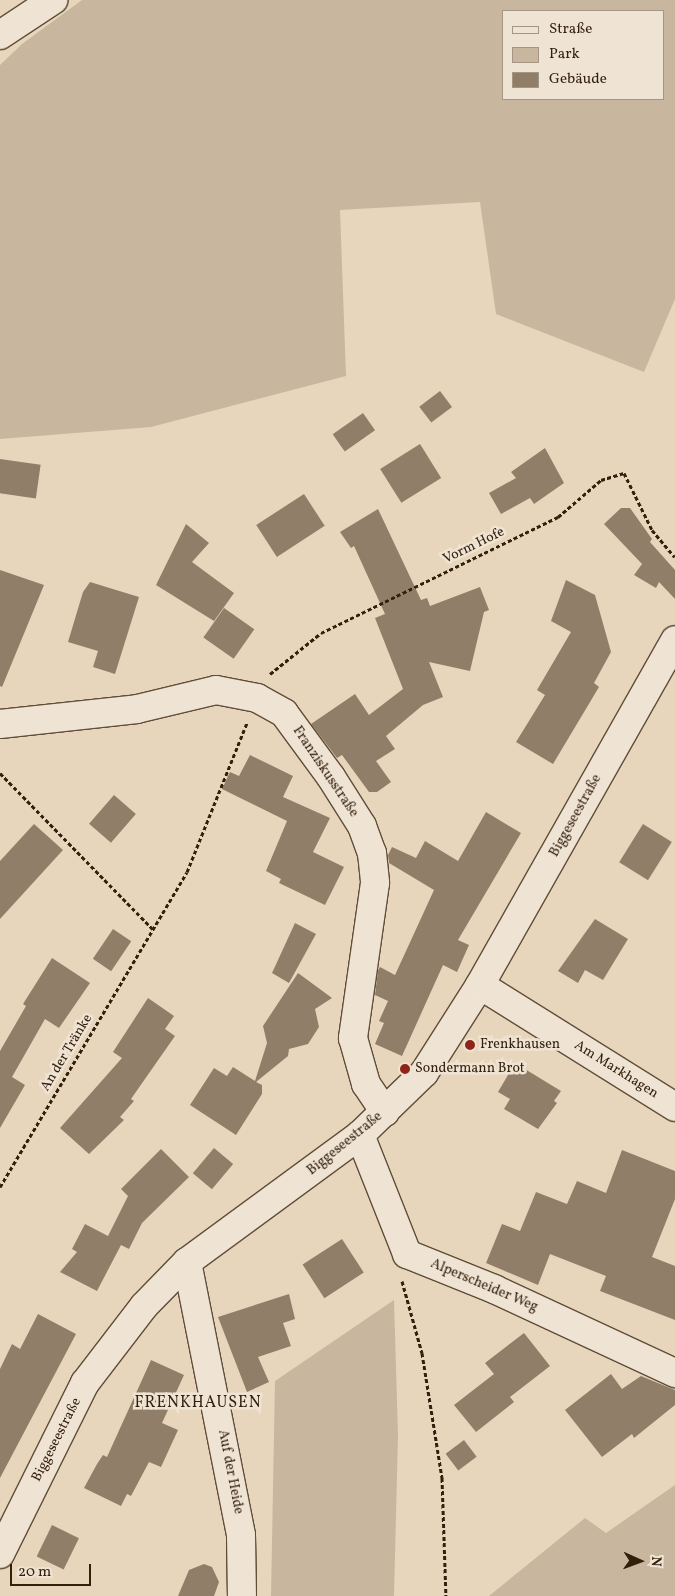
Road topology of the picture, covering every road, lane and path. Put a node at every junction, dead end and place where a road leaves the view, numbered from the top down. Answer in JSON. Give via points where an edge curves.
{"nodes":[{"id":1,"x":53,"y":0,"type":"edge"},
{"id":2,"x":0,"y":35,"type":"edge"},
{"id":3,"x":675,"y":557,"type":"edge"},
{"id":4,"x":675,"y":640,"type":"edge"},
{"id":5,"x":258,"y":698,"type":"junction"},
{"id":6,"x":0,"y":724,"type":"edge"},
{"id":7,"x":0,"y":773,"type":"edge"},
{"id":8,"x":154,"y":930,"type":"junction"},
{"id":9,"x":480,"y":985,"type":"junction"},
{"id":10,"x":675,"y":1107,"type":"edge"},
{"id":11,"x":385,"y":1112,"type":"junction"},
{"id":12,"x":360,"y":1135,"type":"junction"},
{"id":13,"x":0,"y":1187,"type":"edge"},
{"id":14,"x":407,"y":1254,"type":"junction"},
{"id":15,"x":187,"y":1262,"type":"junction"},
{"id":16,"x":675,"y":1373,"type":"edge"},
{"id":17,"x":0,"y":1554,"type":"edge"},
{"id":18,"x":242,"y":1596,"type":"edge"},
{"id":19,"x":446,"y":1596,"type":"edge"}],
"edges":[{"from":1,"to":2,"type":"street"},
{"from":3,"to":5,"type":"path","name":"Vorm Hofe","via":[[652,530],[624,473],[601,480],[558,517],[321,633],[270,675]]},
{"from":4,"to":9,"type":"street","name":"Biggeseestraße"},
{"from":5,"to":6,"type":"street","name":"Franziskusstraße","via":[[216,690],[137,709]]},
{"from":5,"to":8,"type":"path","name":"An der Tränke","via":[[187,872]]},
{"from":5,"to":11,"type":"street","name":"Franziskusstraße","via":[[284,713],[296,729],[356,818],[372,853],[375,883],[353,1038],[366,1084]]},
{"from":7,"to":8,"type":"path"},
{"from":8,"to":13,"type":"path","name":"An der Tränke"},
{"from":9,"to":10,"type":"street","name":"Am Markhagen"},
{"from":9,"to":11,"type":"street","name":"Biggeseestraße","via":[[424,1073]]},
{"from":11,"to":12,"type":"street","name":"Biggeseestraße"},
{"from":12,"to":14,"type":"street"},
{"from":12,"to":15,"type":"street","name":"Biggeseestraße"},
{"from":14,"to":16,"type":"street","name":"Alperscheider Weg","via":[[494,1289]]},
{"from":14,"to":19,"type":"path","via":[[399,1272],[422,1353],[442,1478]]},
{"from":15,"to":17,"type":"street","name":"Biggeseestraße","via":[[144,1306],[85,1383]]},
{"from":15,"to":18,"type":"street","name":"Auf der Heide","via":[[241,1535]]}]}
